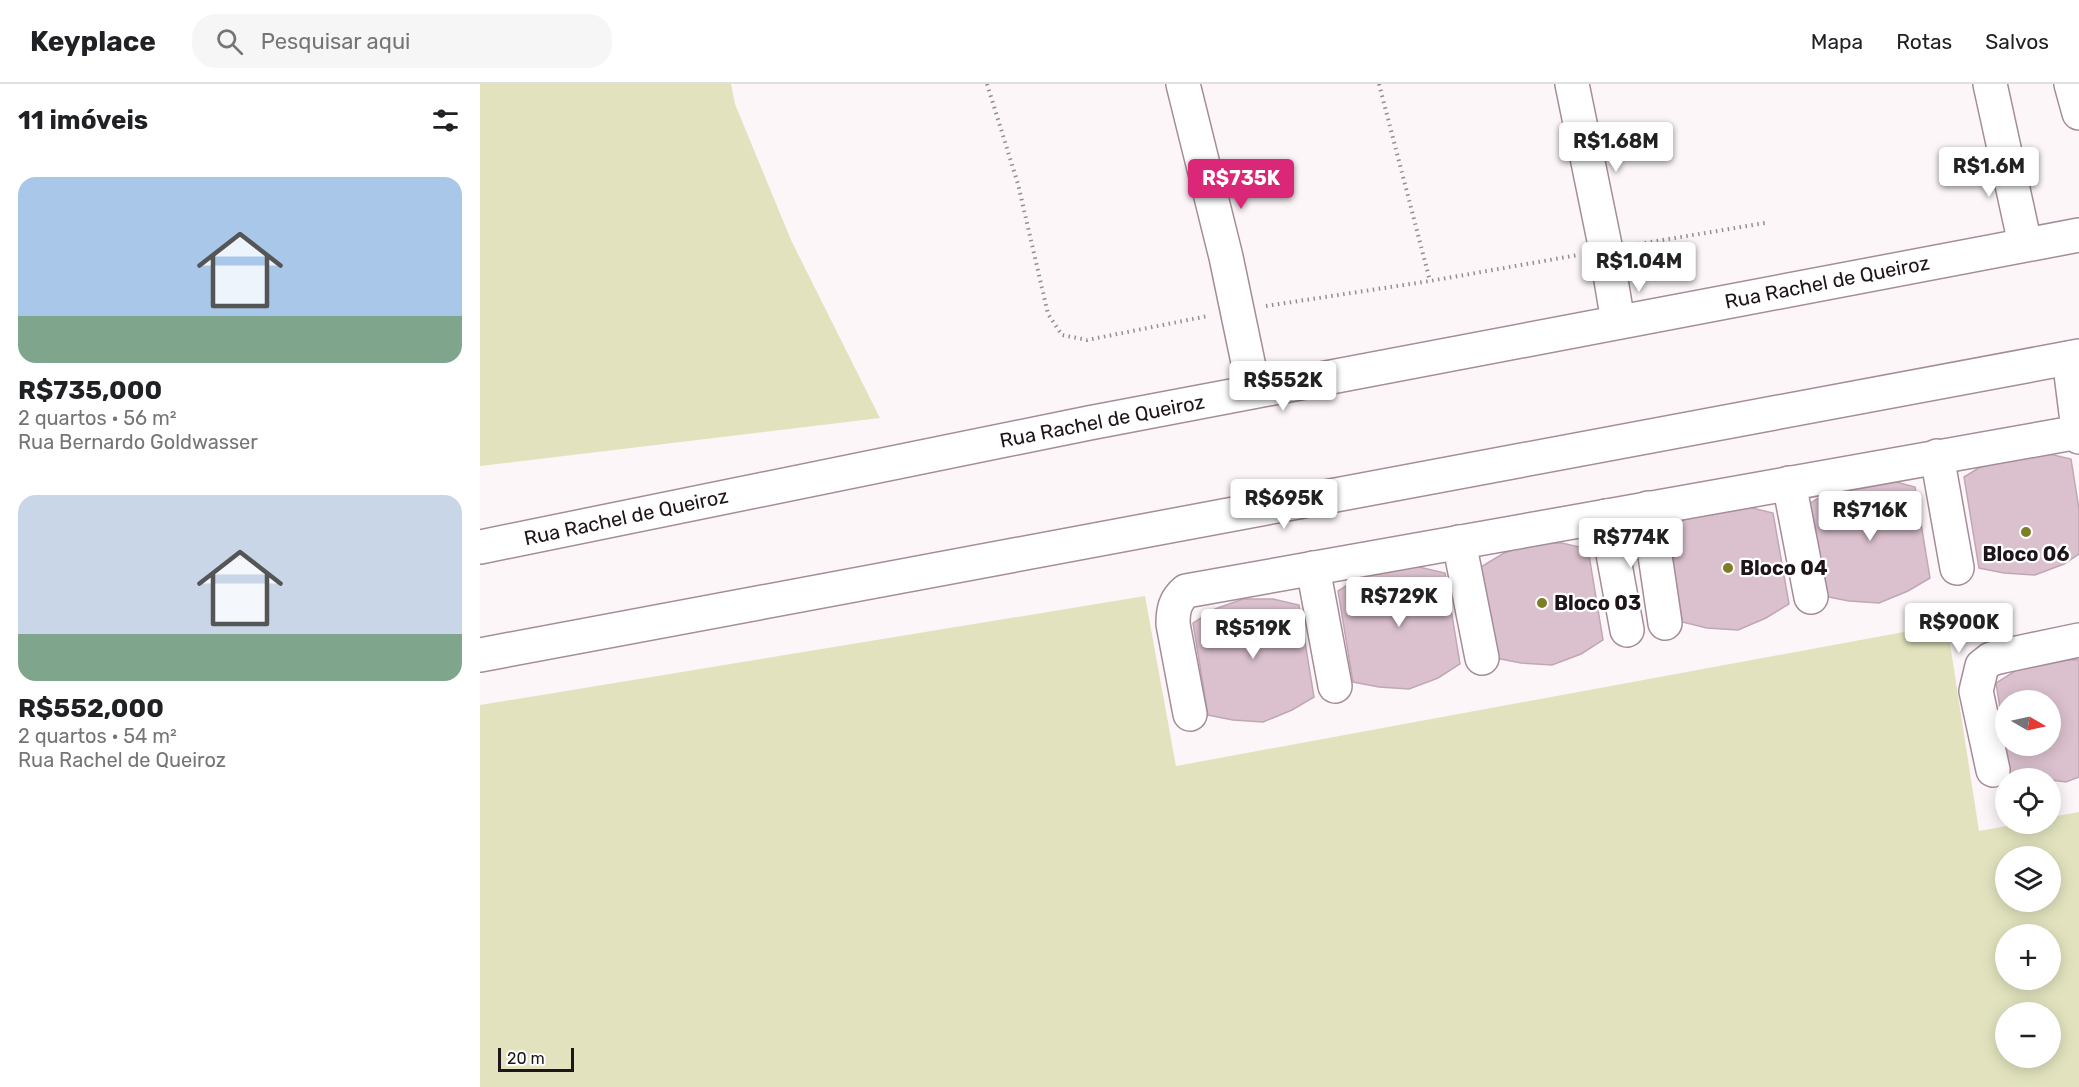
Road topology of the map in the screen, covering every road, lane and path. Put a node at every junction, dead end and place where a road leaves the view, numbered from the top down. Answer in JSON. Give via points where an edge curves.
{"nodes":[{"id":1,"x":987,"y":84,"type":"edge"},
{"id":2,"x":1183,"y":84,"type":"edge"},
{"id":3,"x":1379,"y":84,"type":"edge"},
{"id":4,"x":1572,"y":84,"type":"edge"},
{"id":5,"x":1990,"y":84,"type":"edge"},
{"id":6,"x":2071,"y":84,"type":"edge"},
{"id":7,"x":2079,"y":113,"type":"edge"},
{"id":8,"x":1765,"y":223,"type":"dead end"},
{"id":9,"x":2079,"y":235,"type":"edge"},
{"id":10,"x":2025,"y":244,"type":"junction"},
{"id":11,"x":1606,"y":250,"type":"junction"},
{"id":12,"x":1430,"y":281,"type":"junction"},
{"id":13,"x":1236,"y":311,"type":"junction"},
{"id":14,"x":1618,"y":322,"type":"junction"},
{"id":15,"x":2074,"y":357,"type":"edge"},
{"id":16,"x":1254,"y":391,"type":"junction"},
{"id":17,"x":2079,"y":433,"type":"edge"},
{"id":18,"x":1937,"y":456,"type":"junction"},
{"id":19,"x":1789,"y":483,"type":"junction"},
{"id":20,"x":1648,"y":508,"type":"junction"},
{"id":21,"x":1606,"y":516,"type":"junction"},
{"id":22,"x":1459,"y":542,"type":"junction"},
{"id":23,"x":480,"y":547,"type":"edge"},
{"id":24,"x":1313,"y":568,"type":"junction"},
{"id":25,"x":1957,"y":568,"type":"dead end"},
{"id":26,"x":1811,"y":597,"type":"dead end"},
{"id":27,"x":1665,"y":623,"type":"dead end"},
{"id":28,"x":1627,"y":630,"type":"dead end"},
{"id":29,"x":2079,"y":640,"type":"edge"},
{"id":30,"x":480,"y":655,"type":"edge"},
{"id":31,"x":1482,"y":658,"type":"dead end"},
{"id":32,"x":1335,"y":686,"type":"dead end"},
{"id":33,"x":1190,"y":714,"type":"dead end"},
{"id":34,"x":1993,"y":770,"type":"dead end"}],
"edges":[{"from":1,"to":13,"type":"path","via":[[1018,184],[1048,314],[1062,335],[1087,340]]},
{"from":2,"to":13,"type":"street"},
{"from":3,"to":12,"type":"path"},
{"from":4,"to":11,"type":"street"},
{"from":5,"to":10,"type":"street"},
{"from":6,"to":7,"type":"street"},
{"from":8,"to":11,"type":"path"},
{"from":9,"to":10,"type":"street","name":"Rua Rachel de Queiroz"},
{"from":10,"to":14,"type":"street","name":"Rua Rachel de Queiroz"},
{"from":11,"to":12,"type":"path"},
{"from":11,"to":14,"type":"street"},
{"from":12,"to":13,"type":"path"},
{"from":13,"to":16,"type":"street"},
{"from":14,"to":16,"type":"street","name":"Rua Rachel de Queiroz"},
{"from":15,"to":17,"type":"street"},
{"from":15,"to":30,"type":"street"},
{"from":16,"to":23,"type":"street","name":"Rua Rachel de Queiroz"},
{"from":17,"to":18,"type":"street"},
{"from":18,"to":19,"type":"street"},
{"from":18,"to":25,"type":"street"},
{"from":19,"to":20,"type":"street"},
{"from":19,"to":26,"type":"street"},
{"from":20,"to":21,"type":"street"},
{"from":20,"to":27,"type":"street"},
{"from":21,"to":22,"type":"street"},
{"from":21,"to":28,"type":"street"},
{"from":22,"to":24,"type":"street"},
{"from":22,"to":31,"type":"street"},
{"from":24,"to":32,"type":"street"},
{"from":24,"to":33,"type":"street","via":[[1198,588],[1179,597],[1173,610],[1173,624]]},
{"from":29,"to":34,"type":"street","via":[[1991,659],[1982,666],[1976,691]]}]}
